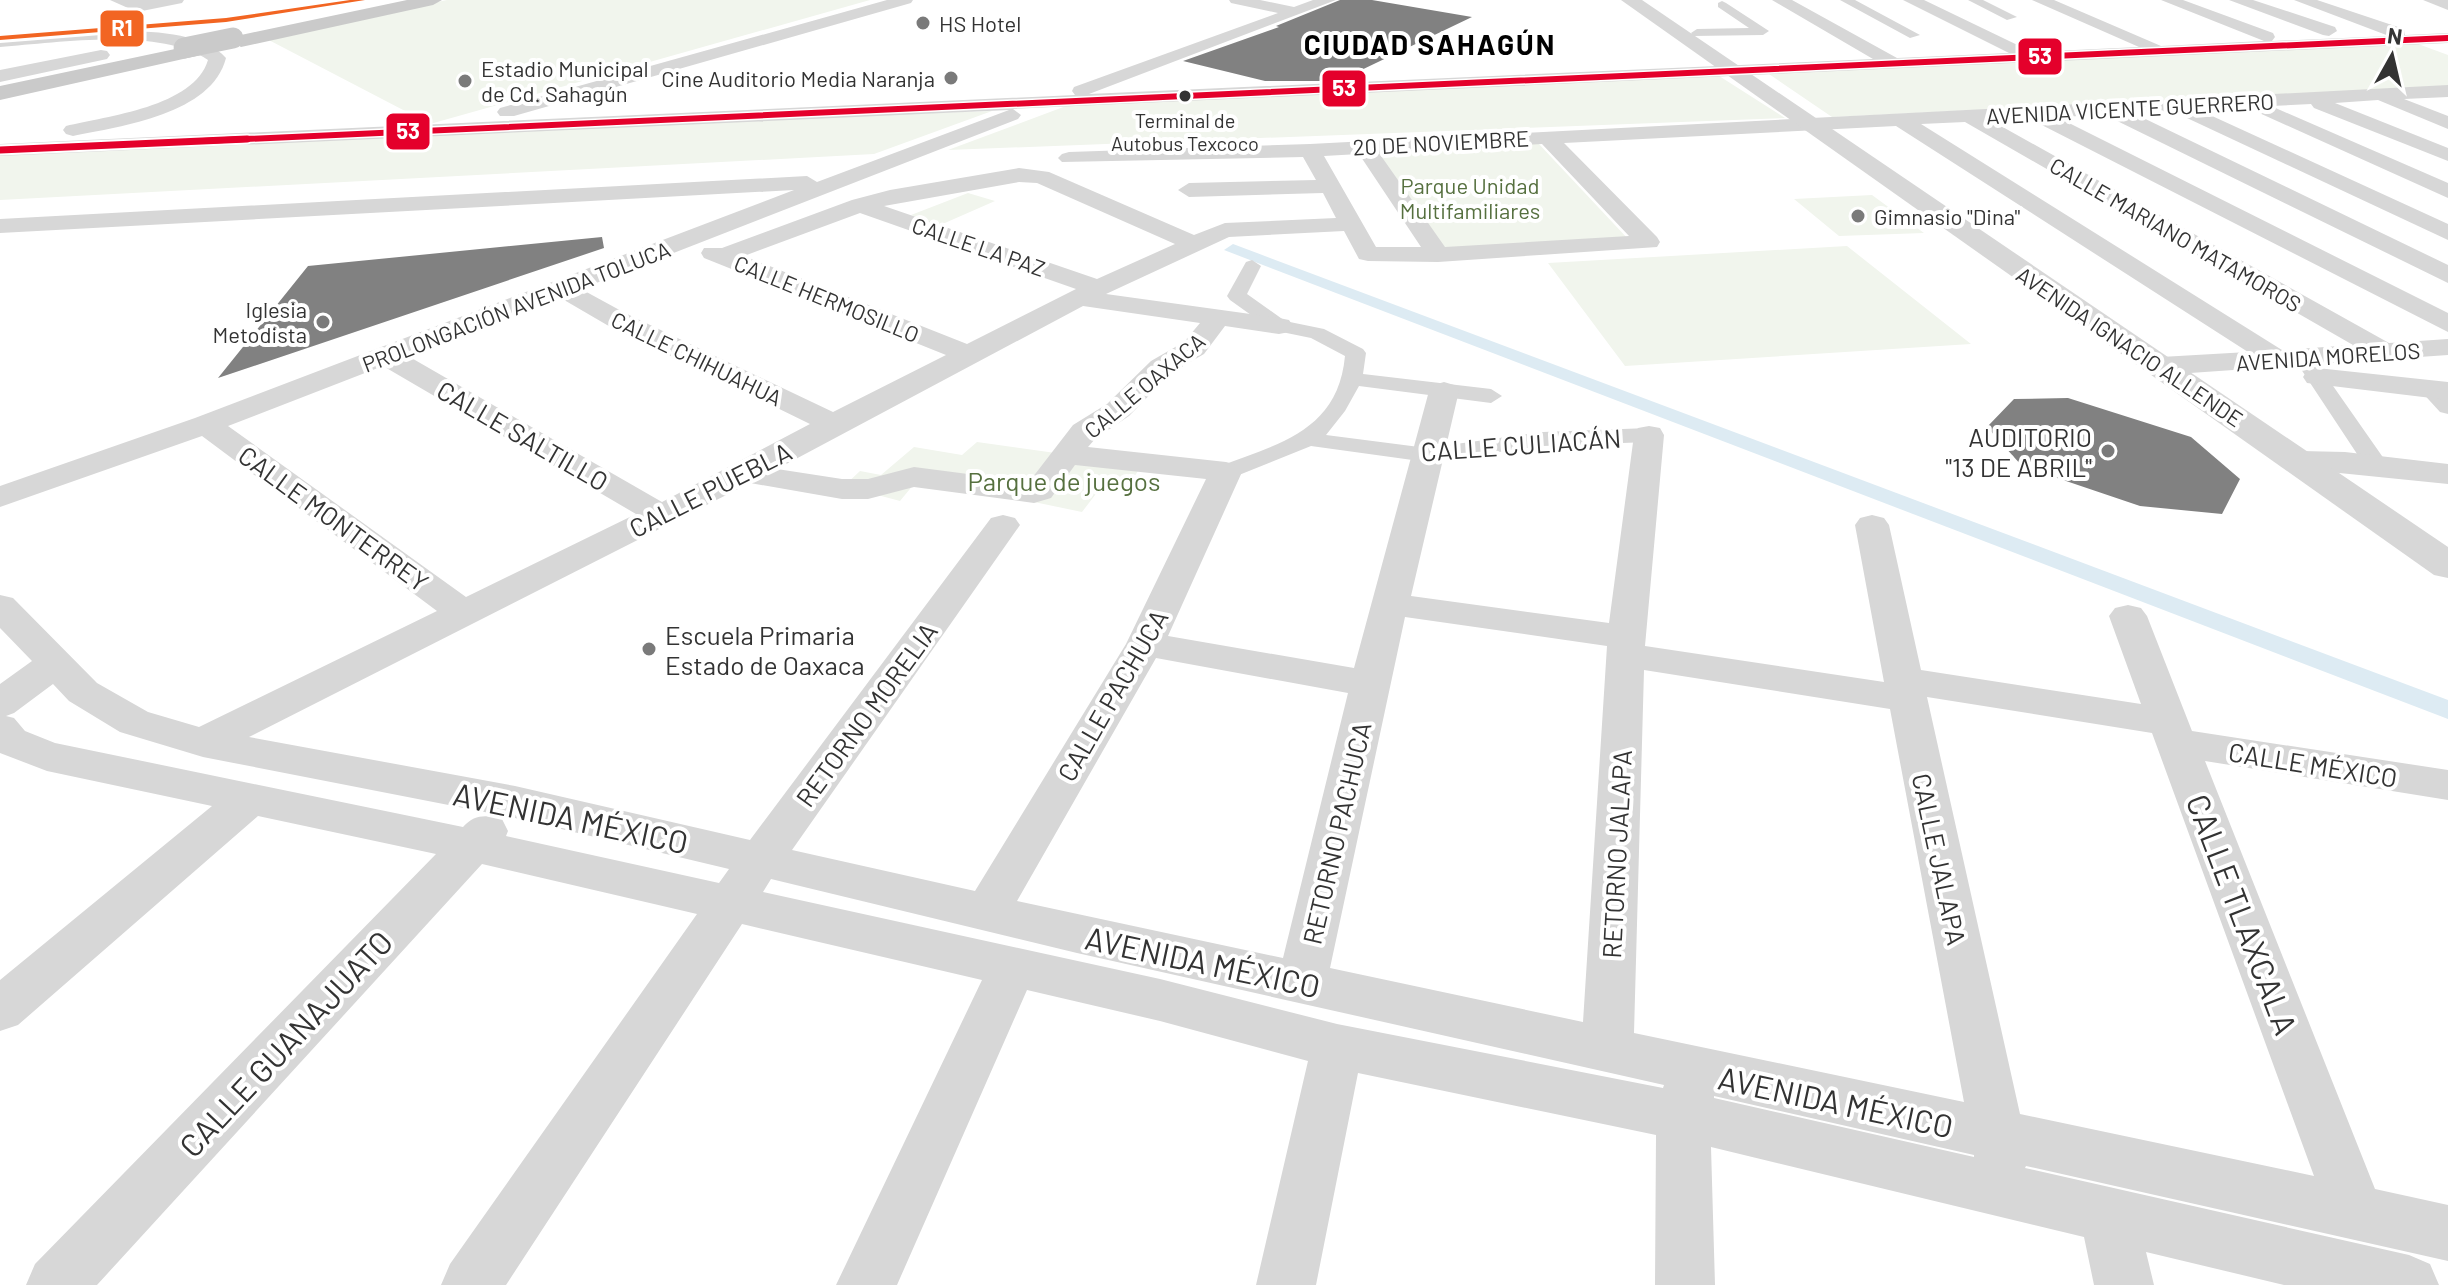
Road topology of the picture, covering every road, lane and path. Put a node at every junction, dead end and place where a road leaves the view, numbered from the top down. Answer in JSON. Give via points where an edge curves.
{"nodes":[{"id":1,"x":118,"y":0,"type":"edge"},
{"id":2,"x":176,"y":0,"type":"edge"},
{"id":3,"x":412,"y":0,"type":"edge"},
{"id":4,"x":433,"y":0,"type":"edge"},
{"id":5,"x":905,"y":0,"type":"edge"},
{"id":6,"x":1237,"y":0,"type":"edge"},
{"id":7,"x":1328,"y":0,"type":"edge"},
{"id":8,"x":1630,"y":0,"type":"edge"},
{"id":9,"x":1647,"y":0,"type":"edge"},
{"id":10,"x":1780,"y":0,"type":"edge"},
{"id":11,"x":1846,"y":0,"type":"edge"},
{"id":12,"x":1911,"y":0,"type":"edge"},
{"id":13,"x":1974,"y":0,"type":"edge"},
{"id":14,"x":2040,"y":0,"type":"edge"},
{"id":15,"x":2169,"y":0,"type":"edge"},
{"id":16,"x":2237,"y":0,"type":"edge"},
{"id":17,"x":2302,"y":0,"type":"edge"},
{"id":18,"x":2431,"y":0,"type":"edge"},
{"id":19,"x":1722,"y":5,"type":"dead end"},
{"id":20,"x":2448,"y":5,"type":"edge"},
{"id":21,"x":1292,"y":7,"type":"edge"},
{"id":22,"x":2011,"y":17,"type":"dead end"},
{"id":23,"x":1697,"y":33,"type":"junction"},
{"id":24,"x":1914,"y":35,"type":"dead end"},
{"id":25,"x":2448,"y":38,"type":"edge"},
{"id":26,"x":237,"y":39,"type":"junction"},
{"id":27,"x":2418,"y":40,"type":"junction"},
{"id":28,"x":0,"y":42,"type":"edge"},
{"id":29,"x":2361,"y":42,"type":"junction"},
{"id":30,"x":2291,"y":45,"type":"junction"},
{"id":31,"x":183,"y":46,"type":"junction"},
{"id":32,"x":2448,"y":50,"type":"edge"},
{"id":33,"x":2162,"y":51,"type":"junction"},
{"id":34,"x":2031,"y":57,"type":"junction"},
{"id":35,"x":1895,"y":64,"type":"junction"},
{"id":36,"x":1743,"y":71,"type":"junction"},
{"id":37,"x":0,"y":76,"type":"edge"},
{"id":38,"x":0,"y":90,"type":"edge"},
{"id":39,"x":2445,"y":93,"type":"edge"},
{"id":40,"x":2377,"y":95,"type":"junction"},
{"id":41,"x":2310,"y":99,"type":"junction"},
{"id":42,"x":1105,"y":100,"type":"junction"},
{"id":43,"x":2245,"y":102,"type":"junction"},
{"id":44,"x":1038,"y":105,"type":"junction"},
{"id":45,"x":2174,"y":105,"type":"junction"},
{"id":46,"x":207,"y":108,"type":"junction"},
{"id":47,"x":2108,"y":108,"type":"junction"},
{"id":48,"x":2034,"y":112,"type":"junction"},
{"id":49,"x":1969,"y":116,"type":"junction"},
{"id":50,"x":1899,"y":119,"type":"junction"},
{"id":51,"x":1822,"y":123,"type":"junction"},
{"id":52,"x":2448,"y":123,"type":"edge"},
{"id":53,"x":445,"y":130,"type":"junction"},
{"id":54,"x":300,"y":136,"type":"junction"},
{"id":55,"x":1547,"y":137,"type":"junction"},
{"id":56,"x":1364,"y":146,"type":"junction"},
{"id":57,"x":0,"y":148,"type":"edge"},
{"id":58,"x":1310,"y":150,"type":"junction"},
{"id":59,"x":2448,"y":155,"type":"edge"},
{"id":60,"x":1158,"y":156,"type":"junction"},
{"id":61,"x":1050,"y":171,"type":"junction"},
{"id":62,"x":841,"y":181,"type":"junction"},
{"id":63,"x":1330,"y":186,"type":"junction"},
{"id":64,"x":1189,"y":190,"type":"junction"},
{"id":65,"x":2448,"y":191,"type":"edge"},
{"id":66,"x":860,"y":205,"type":"junction"},
{"id":67,"x":1350,"y":224,"type":"junction"},
{"id":68,"x":0,"y":226,"type":"edge"},
{"id":69,"x":2448,"y":233,"type":"edge"},
{"id":70,"x":1211,"y":237,"type":"junction"},
{"id":71,"x":684,"y":242,"type":"junction"},
{"id":72,"x":1438,"y":255,"type":"junction"},
{"id":73,"x":722,"y":256,"type":"junction"},
{"id":74,"x":1252,"y":266,"type":"dead end"},
{"id":75,"x":2448,"y":275,"type":"edge"},
{"id":76,"x":561,"y":288,"type":"junction"},
{"id":77,"x":1089,"y":293,"type":"junction"},
{"id":78,"x":1219,"y":317,"type":"junction"},
{"id":79,"x":2448,"y":324,"type":"edge"},
{"id":80,"x":1279,"y":326,"type":"junction"},
{"id":81,"x":2448,"y":347,"type":"edge"},
{"id":82,"x":2384,"y":351,"type":"junction"},
{"id":83,"x":385,"y":355,"type":"junction"},
{"id":84,"x":970,"y":355,"type":"junction"},
{"id":85,"x":2448,"y":364,"type":"edge"},
{"id":86,"x":2194,"y":365,"type":"junction"},
{"id":87,"x":2161,"y":366,"type":"junction"},
{"id":88,"x":2303,"y":366,"type":"junction"},
{"id":89,"x":1351,"y":379,"type":"junction"},
{"id":90,"x":1444,"y":391,"type":"junction"},
{"id":91,"x":1491,"y":396,"type":"dead end"},
{"id":92,"x":2442,"y":396,"type":"edge"},
{"id":93,"x":206,"y":424,"type":"junction"},
{"id":94,"x":833,"y":424,"type":"junction"},
{"id":95,"x":1649,"y":435,"type":"joint"},
{"id":96,"x":1309,"y":439,"type":"junction"},
{"id":97,"x":1065,"y":454,"type":"junction"},
{"id":98,"x":1427,"y":455,"type":"junction"},
{"id":99,"x":2301,"y":461,"type":"junction"},
{"id":100,"x":2361,"y":464,"type":"junction"},
{"id":101,"x":1226,"y":472,"type":"junction"},
{"id":102,"x":746,"y":473,"type":"junction"},
{"id":103,"x":2448,"y":474,"type":"edge"},
{"id":104,"x":0,"y":497,"type":"edge"},
{"id":105,"x":661,"y":515,"type":"junction"},
{"id":106,"x":1003,"y":525,"type":"dead end"},
{"id":107,"x":1872,"y":525,"type":"dead end"},
{"id":108,"x":2448,"y":532,"type":"edge"},
{"id":109,"x":2448,"y":566,"type":"edge"},
{"id":110,"x":1391,"y":604,"type":"junction"},
{"id":111,"x":0,"y":606,"type":"edge"},
{"id":112,"x":463,"y":613,"type":"junction"},
{"id":113,"x":2128,"y":616,"type":"dead end"},
{"id":114,"x":1145,"y":644,"type":"junction"},
{"id":115,"x":1626,"y":646,"type":"junction"},
{"id":116,"x":54,"y":664,"type":"junction"},
{"id":117,"x":1370,"y":684,"type":"junction"},
{"id":118,"x":1905,"y":689,"type":"junction"},
{"id":119,"x":0,"y":704,"type":"edge"},
{"id":120,"x":0,"y":728,"type":"edge"},
{"id":121,"x":2174,"y":732,"type":"junction"},
{"id":122,"x":203,"y":743,"type":"junction"},
{"id":123,"x":2448,"y":785,"type":"edge"},
{"id":124,"x":249,"y":799,"type":"junction"},
{"id":125,"x":515,"y":802,"type":"junction"},
{"id":126,"x":471,"y":845,"type":"junction"},
{"id":127,"x":760,"y":860,"type":"junction"},
{"id":128,"x":732,"y":906,"type":"junction"},
{"id":129,"x":987,"y":912,"type":"junction"},
{"id":130,"x":1012,"y":968,"type":"junction"},
{"id":131,"x":1302,"y":982,"type":"junction"},
{"id":132,"x":0,"y":1010,"type":"edge"},
{"id":133,"x":1337,"y":1046,"type":"junction"},
{"id":134,"x":1607,"y":1052,"type":"junction"},
{"id":135,"x":1688,"y":1093,"type":"junction"},
{"id":136,"x":1999,"y":1136,"type":"junction"},
{"id":137,"x":2008,"y":1193,"type":"junction"},
{"id":138,"x":2356,"y":1213,"type":"junction"},
{"id":139,"x":2108,"y":1214,"type":"junction"},
{"id":140,"x":2448,"y":1233,"type":"edge"},
{"id":141,"x":56,"y":1285,"type":"edge"},
{"id":142,"x":471,"y":1285,"type":"edge"},
{"id":143,"x":866,"y":1285,"type":"edge"},
{"id":144,"x":1286,"y":1285,"type":"edge"},
{"id":145,"x":1685,"y":1285,"type":"edge"},
{"id":146,"x":2124,"y":1285,"type":"edge"},
{"id":147,"x":2409,"y":1285,"type":"edge"}],
"edges":[{"from":1,"to":2,"type":"street","via":[[137,7]]},
{"from":3,"to":26,"type":"main road"},
{"from":4,"to":26,"type":"main road"},
{"from":5,"to":53,"type":"street"},
{"from":6,"to":21,"type":"street"},
{"from":7,"to":21,"type":"street","name":"PROLONGACIÓN AVENIDA TOLUCA"},
{"from":8,"to":36,"type":"street"},
{"from":9,"to":23,"type":"street"},
{"from":10,"to":35,"type":"street"},
{"from":11,"to":24,"type":"street"},
{"from":12,"to":34,"type":"street"},
{"from":13,"to":22,"type":"street"},
{"from":14,"to":33,"type":"street"},
{"from":15,"to":30,"type":"street"},
{"from":16,"to":29,"type":"street"},
{"from":17,"to":27,"type":"street"},
{"from":18,"to":20,"type":"street"},
{"from":19,"to":23,"type":"street","via":[[1763,31]]},
{"from":21,"to":44,"type":"street","name":"PROLONGACIÓN AVENIDA TOLUCA"},
{"from":23,"to":36,"type":"street"},
{"from":25,"to":27,"type":"street"},
{"from":26,"to":31,"type":"main road","bridge":true},
{"from":27,"to":29,"type":"street"},
{"from":27,"to":32,"type":"street"},
{"from":28,"to":31,"type":"street","via":[[81,37]]},
{"from":29,"to":30,"type":"street"},
{"from":30,"to":33,"type":"street"},
{"from":31,"to":37,"type":"street"},
{"from":31,"to":38,"type":"main road"},
{"from":31,"to":46,"type":"street","via":[[199,47],[217,58]]},
{"from":33,"to":34,"type":"street"},
{"from":34,"to":35,"type":"street"},
{"from":35,"to":36,"type":"street"},
{"from":36,"to":42,"type":"street"},
{"from":36,"to":51,"type":"street"},
{"from":39,"to":40,"type":"street","name":"AVENIDA VICENTE GUERRERO"},
{"from":40,"to":41,"type":"street","name":"AVENIDA VICENTE GUERRERO"},
{"from":40,"to":52,"type":"street"},
{"from":41,"to":43,"type":"street","name":"AVENIDA VICENTE GUERRERO"},
{"from":41,"to":59,"type":"street"},
{"from":42,"to":44,"type":"street"},
{"from":42,"to":61,"type":"street"},
{"from":43,"to":45,"type":"street","name":"AVENIDA VICENTE GUERRERO"},
{"from":43,"to":65,"type":"street"},
{"from":44,"to":53,"type":"street"},
{"from":44,"to":62,"type":"street","name":"PROLONGACIÓN AVENIDA TOLUCA"},
{"from":45,"to":47,"type":"street","name":"AVENIDA VICENTE GUERRERO"},
{"from":45,"to":69,"type":"street"},
{"from":46,"to":54,"type":"street","via":[[255,129]]},
{"from":46,"to":57,"type":"street"},
{"from":47,"to":48,"type":"street","name":"AVENIDA VICENTE GUERRERO"},
{"from":47,"to":75,"type":"street"},
{"from":48,"to":49,"type":"street","name":"AVENIDA VICENTE GUERRERO"},
{"from":48,"to":79,"type":"street","name":"CALLE MARIANO MATAMOROS"},
{"from":49,"to":50,"type":"street","name":"AVENIDA VICENTE GUERRERO"},
{"from":49,"to":82,"type":"street","name":"CALLE MARIANO MATAMOROS"},
{"from":50,"to":51,"type":"street","name":"AVENIDA VICENTE GUERRERO"},
{"from":50,"to":88,"type":"street"},
{"from":51,"to":55,"type":"street","name":"20 DE NOVIEMBRE"},
{"from":51,"to":86,"type":"street","name":"AVENIDA IGNACIO ALLENDE"},
{"from":51,"to":87,"type":"street","name":"AVENIDA IGNACIO ALLENDE","via":[[2012,266]]},
{"from":53,"to":54,"type":"street"},
{"from":54,"to":57,"type":"street"},
{"from":55,"to":56,"type":"street","name":"20 DE NOVIEMBRE"},
{"from":55,"to":72,"type":"street","via":[[1648,242]]},
{"from":56,"to":58,"type":"street","name":"20 DE NOVIEMBRE"},
{"from":56,"to":72,"type":"street"},
{"from":58,"to":60,"type":"street","name":"20 DE NOVIEMBRE"},
{"from":58,"to":63,"type":"street"},
{"from":60,"to":61,"type":"street","name":"20 DE NOVIEMBRE"},
{"from":60,"to":64,"type":"street"},
{"from":61,"to":66,"type":"street"},
{"from":61,"to":70,"type":"street"},
{"from":62,"to":68,"type":"street"},
{"from":62,"to":71,"type":"street","name":"PROLONGACIÓN AVENIDA TOLUCA"},
{"from":63,"to":64,"type":"street"},
{"from":63,"to":67,"type":"street"},
{"from":64,"to":70,"type":"street"},
{"from":66,"to":73,"type":"street"},
{"from":66,"to":77,"type":"street","name":"CALLE LA PAZ"},
{"from":67,"to":70,"type":"street"},
{"from":67,"to":72,"type":"street","via":[[1364,250],[1375,256]]},
{"from":70,"to":77,"type":"street","name":"CALLE PUEBLA"},
{"from":71,"to":73,"type":"street","name":"CALLE HERMOSILLO"},
{"from":71,"to":76,"type":"street","name":"PROLONGACIÓN AVENIDA TOLUCA"},
{"from":73,"to":84,"type":"street","name":"CALLE HERMOSILLO"},
{"from":74,"to":80,"type":"street","via":[[1237,296]]},
{"from":76,"to":83,"type":"street","name":"PROLONGACIÓN AVENIDA TOLUCA"},
{"from":76,"to":94,"type":"street","name":"CALLE CHIHUAHUA"},
{"from":77,"to":78,"type":"street","name":"CALLE LA PAZ"},
{"from":77,"to":84,"type":"street","name":"CALLE PUEBLA"},
{"from":78,"to":80,"type":"street","name":"CALLE LA PAZ"},
{"from":78,"to":97,"type":"street","name":"CALLE OAXACA","via":[[1194,348],[1161,367]]},
{"from":80,"to":89,"type":"street","via":[[1317,333],[1356,353]]},
{"from":81,"to":82,"type":"street","name":"AVENIDA MORELOS"},
{"from":82,"to":88,"type":"street","name":"AVENIDA MORELOS"},
{"from":83,"to":93,"type":"street","name":"PROLONGACIÓN AVENIDA TOLUCA"},
{"from":83,"to":105,"type":"street","name":"CALLE SALTILLO"},
{"from":84,"to":94,"type":"street","name":"CALLE PUEBLA"},
{"from":85,"to":88,"type":"street","name":"AVENIDA MORELOS"},
{"from":86,"to":87,"type":"street","name":"AVENIDA MORELOS"},
{"from":86,"to":88,"type":"street","name":"AVENIDA MORELOS"},
{"from":86,"to":100,"type":"street","name":"AVENIDA IGNACIO ALLENDE"},
{"from":87,"to":99,"type":"street","name":"AVENIDA IGNACIO ALLENDE"},
{"from":88,"to":92,"type":"street"},
{"from":88,"to":100,"type":"street"},
{"from":89,"to":90,"type":"street"},
{"from":89,"to":96,"type":"street","via":[[1338,408]]},
{"from":90,"to":91,"type":"street"},
{"from":90,"to":98,"type":"street","name":"RETORNO PACHUCA"},
{"from":93,"to":104,"type":"street","name":"PROLONGACIÓN AVENIDA TOLUCA"},
{"from":93,"to":112,"type":"street","name":"CALLE MONTERREY"},
{"from":94,"to":102,"type":"street","name":"CALLE PUEBLA"},
{"from":95,"to":98,"type":"street","name":"CALLE CULIACÁN","via":[[1543,439]]},
{"from":95,"to":115,"type":"street","name":"RETORNO JALAPA"},
{"from":96,"to":98,"type":"street","name":"CALLE CULIACÁN"},
{"from":96,"to":101,"type":"street","name":"CALLE CULIACÁN"},
{"from":97,"to":101,"type":"street","name":"CALLE CULIACÁN"},
{"from":97,"to":102,"type":"street","name":"CALLE OAXACA","via":[[1039,491],[1028,494],[914,477],[856,490]]},
{"from":98,"to":110,"type":"street","name":"RETORNO PACHUCA"},
{"from":99,"to":100,"type":"street"},
{"from":99,"to":109,"type":"street","name":"AVENIDA IGNACIO ALLENDE"},
{"from":100,"to":103,"type":"street"},
{"from":100,"to":108,"type":"street","name":"AVENIDA IGNACIO ALLENDE"},
{"from":101,"to":114,"type":"street","name":"CALLE PACHUCA"},
{"from":102,"to":105,"type":"street","name":"CALLE PUEBLA"},
{"from":105,"to":112,"type":"street","name":"CALLE PUEBLA"},
{"from":106,"to":127,"type":"street","name":"RETORNO MORELIA"},
{"from":107,"to":118,"type":"street","name":"CALLE JALAPA"},
{"from":110,"to":115,"type":"street"},
{"from":110,"to":117,"type":"street","name":"RETORNO PACHUCA"},
{"from":111,"to":116,"type":"street","name":"AVENIDA MÉXICO"},
{"from":112,"to":122,"type":"street","name":"CALLE PUEBLA"},
{"from":113,"to":121,"type":"street","name":"CALLE TLAXCALA"},
{"from":114,"to":117,"type":"street","name":"RETORNO PACHUCA"},
{"from":114,"to":129,"type":"street","name":"CALLE PACHUCA"},
{"from":115,"to":118,"type":"street"},
{"from":115,"to":134,"type":"street","name":"RETORNO JALAPA"},
{"from":116,"to":119,"type":"street"},
{"from":116,"to":122,"type":"street","name":"AVENIDA MÉXICO","via":[[83,692],[134,722]]},
{"from":117,"to":131,"type":"street","name":"RETORNO PACHUCA"},
{"from":118,"to":121,"type":"street","name":"CALLE MÉXICO"},
{"from":118,"to":136,"type":"street","name":"CALLE JALAPA"},
{"from":120,"to":124,"type":"street","name":"AVENIDA MÉXICO","via":[[10,741],[47,756]]},
{"from":121,"to":123,"type":"street","name":"CALLE MÉXICO"},
{"from":121,"to":138,"type":"street","name":"CALLE TLAXCALA"},
{"from":122,"to":125,"type":"street","name":"AVENIDA MÉXICO"},
{"from":124,"to":126,"type":"street","name":"AVENIDA MÉXICO"},
{"from":124,"to":132,"type":"street"},
{"from":125,"to":126,"type":"street","name":"CALLE GUANAJUATO"},
{"from":125,"to":127,"type":"street","name":"AVENIDA MÉXICO"},
{"from":126,"to":128,"type":"street","name":"AVENIDA MÉXICO"},
{"from":126,"to":141,"type":"street","name":"CALLE GUANAJUATO"},
{"from":127,"to":128,"type":"street","name":"RETORNO MORELIA"},
{"from":127,"to":129,"type":"street","name":"AVENIDA MÉXICO"},
{"from":128,"to":130,"type":"street","name":"AVENIDA MÉXICO"},
{"from":128,"to":142,"type":"street"},
{"from":129,"to":131,"type":"street","name":"AVENIDA MÉXICO"},
{"from":130,"to":133,"type":"street","name":"AVENIDA MÉXICO"},
{"from":130,"to":143,"type":"street"},
{"from":131,"to":134,"type":"street","name":"AVENIDA MÉXICO"},
{"from":133,"to":135,"type":"street","name":"AVENIDA MÉXICO"},
{"from":133,"to":144,"type":"street"},
{"from":134,"to":135,"type":"street","name":"AVENIDA MÉXICO"},
{"from":135,"to":136,"type":"street","name":"AVENIDA MÉXICO"},
{"from":135,"to":137,"type":"street","name":"AVENIDA MÉXICO"},
{"from":135,"to":145,"type":"street"},
{"from":136,"to":137,"type":"street","name":"CALLE JALAPA"},
{"from":136,"to":138,"type":"street","name":"AVENIDA MÉXICO"},
{"from":137,"to":139,"type":"street","name":"AVENIDA MÉXICO"},
{"from":138,"to":140,"type":"street","name":"AVENIDA MÉXICO"},
{"from":139,"to":146,"type":"street"},
{"from":139,"to":147,"type":"street","name":"AVENIDA MÉXICO"}]}
